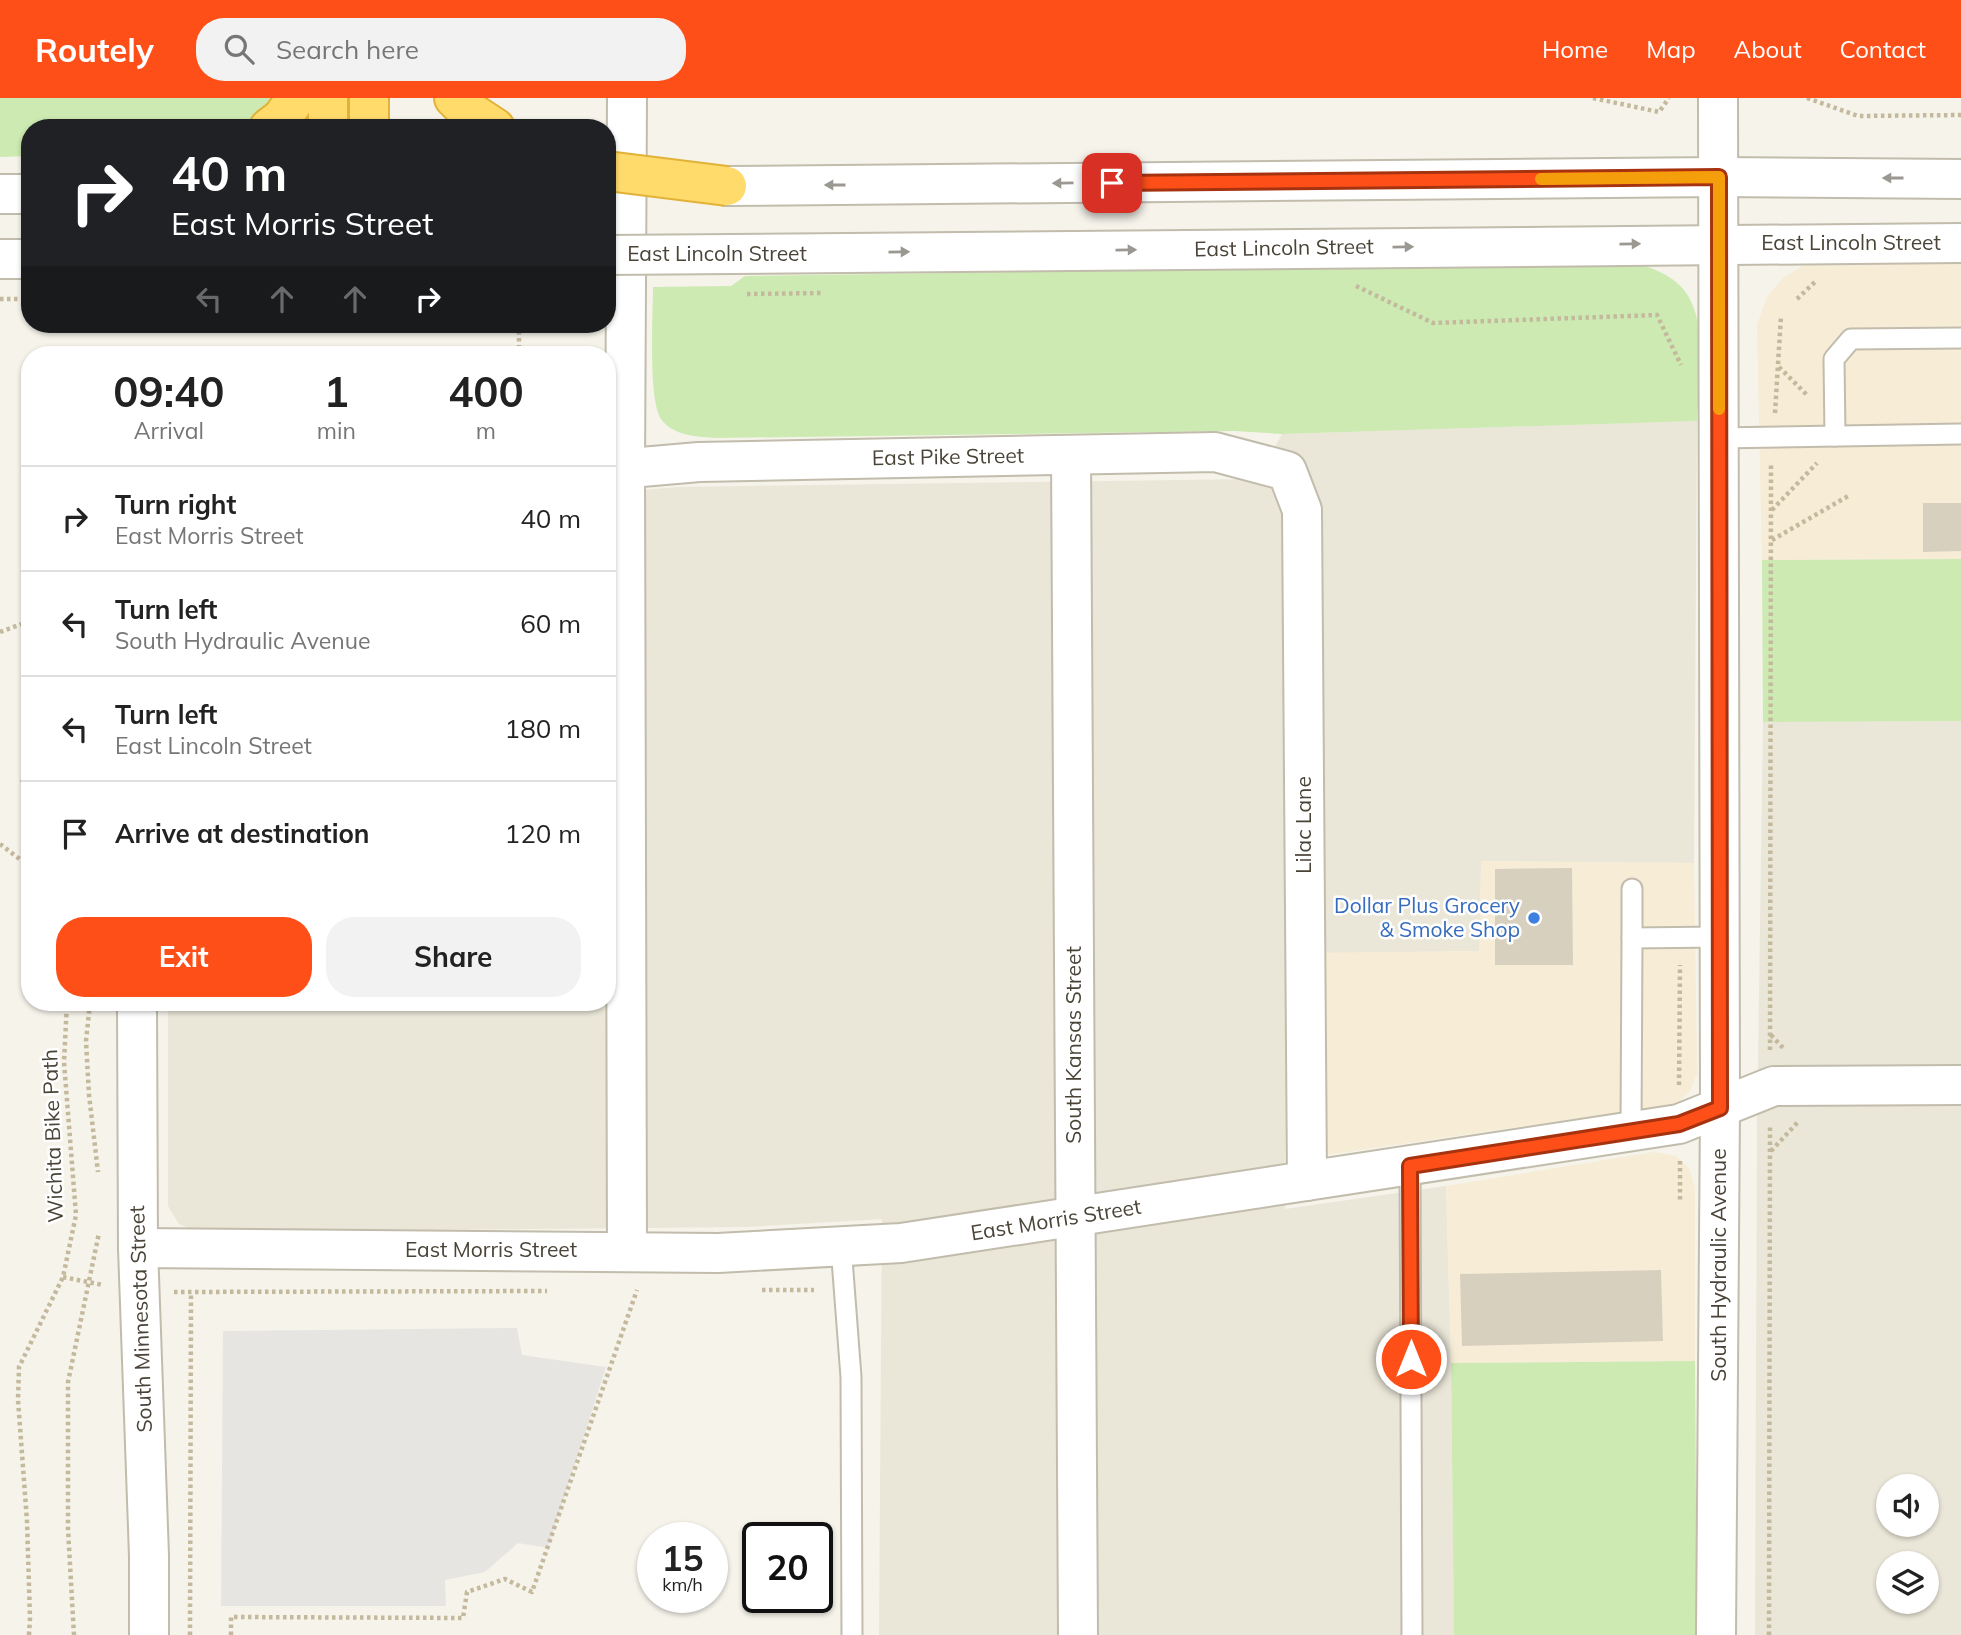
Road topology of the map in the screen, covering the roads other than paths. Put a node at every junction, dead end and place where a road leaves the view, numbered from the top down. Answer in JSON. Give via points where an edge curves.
{"nodes":[{"id":1,"x":296,"y":98,"type":"edge"},
{"id":2,"x":328,"y":98,"type":"edge"},
{"id":3,"x":369,"y":98,"type":"edge"},
{"id":4,"x":454,"y":98,"type":"edge"},
{"id":5,"x":627,"y":98,"type":"edge"},
{"id":6,"x":1718,"y":98,"type":"edge"},
{"id":7,"x":281,"y":119,"type":"edge"},
{"id":8,"x":328,"y":119,"type":"edge"},
{"id":9,"x":369,"y":119,"type":"edge"},
{"id":10,"x":481,"y":119,"type":"edge"},
{"id":11,"x":616,"y":172,"type":"edge"},
{"id":12,"x":1719,"y":177,"type":"junction"},
{"id":13,"x":1961,"y":179,"type":"edge"},
{"id":14,"x":727,"y":186,"type":"junction"},
{"id":15,"x":616,"y":187,"type":"edge"},
{"id":16,"x":0,"y":194,"type":"edge"},
{"id":17,"x":21,"y":194,"type":"edge"},
{"id":18,"x":1720,"y":243,"type":"junction"},
{"id":19,"x":1961,"y":243,"type":"edge"},
{"id":20,"x":616,"y":255,"type":"edge"},
{"id":21,"x":21,"y":259,"type":"edge"},
{"id":22,"x":0,"y":260,"type":"edge"},
{"id":23,"x":1961,"y":338,"type":"edge"},
{"id":24,"x":1961,"y":435,"type":"edge"},
{"id":25,"x":1835,"y":436,"type":"junction"},
{"id":26,"x":1719,"y":438,"type":"junction"},
{"id":27,"x":1071,"y":455,"type":"junction"},
{"id":28,"x":616,"y":469,"type":"edge"},
{"id":29,"x":1287,"y":471,"type":"joint"},
{"id":30,"x":1632,"y":889,"type":"dead end"},
{"id":31,"x":1720,"y":937,"type":"junction"},
{"id":32,"x":1632,"y":938,"type":"junction"},
{"id":33,"x":137,"y":1011,"type":"edge"},
{"id":34,"x":1961,"y":1085,"type":"edge"},
{"id":35,"x":1720,"y":1108,"type":"junction"},
{"id":36,"x":1631,"y":1132,"type":"junction"},
{"id":37,"x":1410,"y":1166,"type":"junction"},
{"id":38,"x":1307,"y":1181,"type":"junction"},
{"id":39,"x":1075,"y":1217,"type":"junction"},
{"id":40,"x":841,"y":1246,"type":"junction"},
{"id":41,"x":138,"y":1248,"type":"junction"},
{"id":42,"x":626,"y":1251,"type":"junction"},
{"id":43,"x":149,"y":1635,"type":"edge"},
{"id":44,"x":852,"y":1635,"type":"edge"},
{"id":45,"x":1078,"y":1635,"type":"edge"},
{"id":46,"x":1412,"y":1635,"type":"edge"},
{"id":47,"x":1716,"y":1635,"type":"edge"}],
"edges":[{"from":1,"to":7,"type":"highway"},
{"from":2,"to":8,"type":"highway"},
{"from":3,"to":9,"type":"highway"},
{"from":4,"to":10,"type":"highway"},
{"from":5,"to":28,"type":"street"},
{"from":6,"to":12,"type":"street","name":"South Hydraulic Avenue"},
{"from":11,"to":14,"type":"highway","bridge":true},
{"from":13,"to":12,"type":"street","one_way":true},
{"from":12,"to":14,"type":"street","one_way":true},
{"from":12,"to":18,"type":"street","name":"South Hydraulic Avenue"},
{"from":14,"to":15,"type":"street","bridge":true},
{"from":16,"to":17,"type":"street"},
{"from":18,"to":19,"type":"street","name":"East Lincoln Street"},
{"from":20,"to":18,"type":"street","name":"East Lincoln Street","one_way":true,"bridge":true},
{"from":18,"to":26,"type":"street","name":"South Hydraulic Avenue"},
{"from":21,"to":22,"type":"street"},
{"from":23,"to":25,"type":"lane","via":[[1851,339],[1834,359]]},
{"from":24,"to":25,"type":"lane"},
{"from":25,"to":26,"type":"lane"},
{"from":26,"to":31,"type":"street","name":"South Hydraulic Avenue"},
{"from":27,"to":28,"type":"street","name":"East Pike Street","via":[[699,462]]},
{"from":27,"to":29,"type":"street","name":"East Pike Street","via":[[1215,452]]},
{"from":27,"to":39,"type":"street","name":"South Kansas Street"},
{"from":28,"to":42,"type":"street"},
{"from":29,"to":38,"type":"street","name":"Lilac Lane","via":[[1302,510]]},
{"from":30,"to":32,"type":"lane"},
{"from":31,"to":32,"type":"lane"},
{"from":31,"to":35,"type":"street","name":"South Hydraulic Avenue"},
{"from":32,"to":36,"type":"lane"},
{"from":33,"to":41,"type":"street","name":"South Minnesota Street"},
{"from":34,"to":35,"type":"street","name":"East Morris Street","via":[[1770,1087]]},
{"from":35,"to":36,"type":"street","name":"East Morris Street","via":[[1679,1124]]},
{"from":35,"to":47,"type":"street","name":"South Hydraulic Avenue"},
{"from":36,"to":37,"type":"street","name":"East Morris Street"},
{"from":37,"to":38,"type":"street","name":"East Morris Street"},
{"from":37,"to":46,"type":"lane"},
{"from":38,"to":39,"type":"street","name":"East Morris Street"},
{"from":39,"to":40,"type":"street","name":"East Morris Street","via":[[901,1243]]},
{"from":39,"to":45,"type":"street","name":"South Kansas Street"},
{"from":40,"to":42,"type":"street","name":"East Morris Street","via":[[719,1253]]},
{"from":40,"to":44,"type":"lane","via":[[851,1377]]},
{"from":41,"to":42,"type":"street","name":"East Morris Street"},
{"from":41,"to":43,"type":"street","name":"South Minnesota Street"}]}
